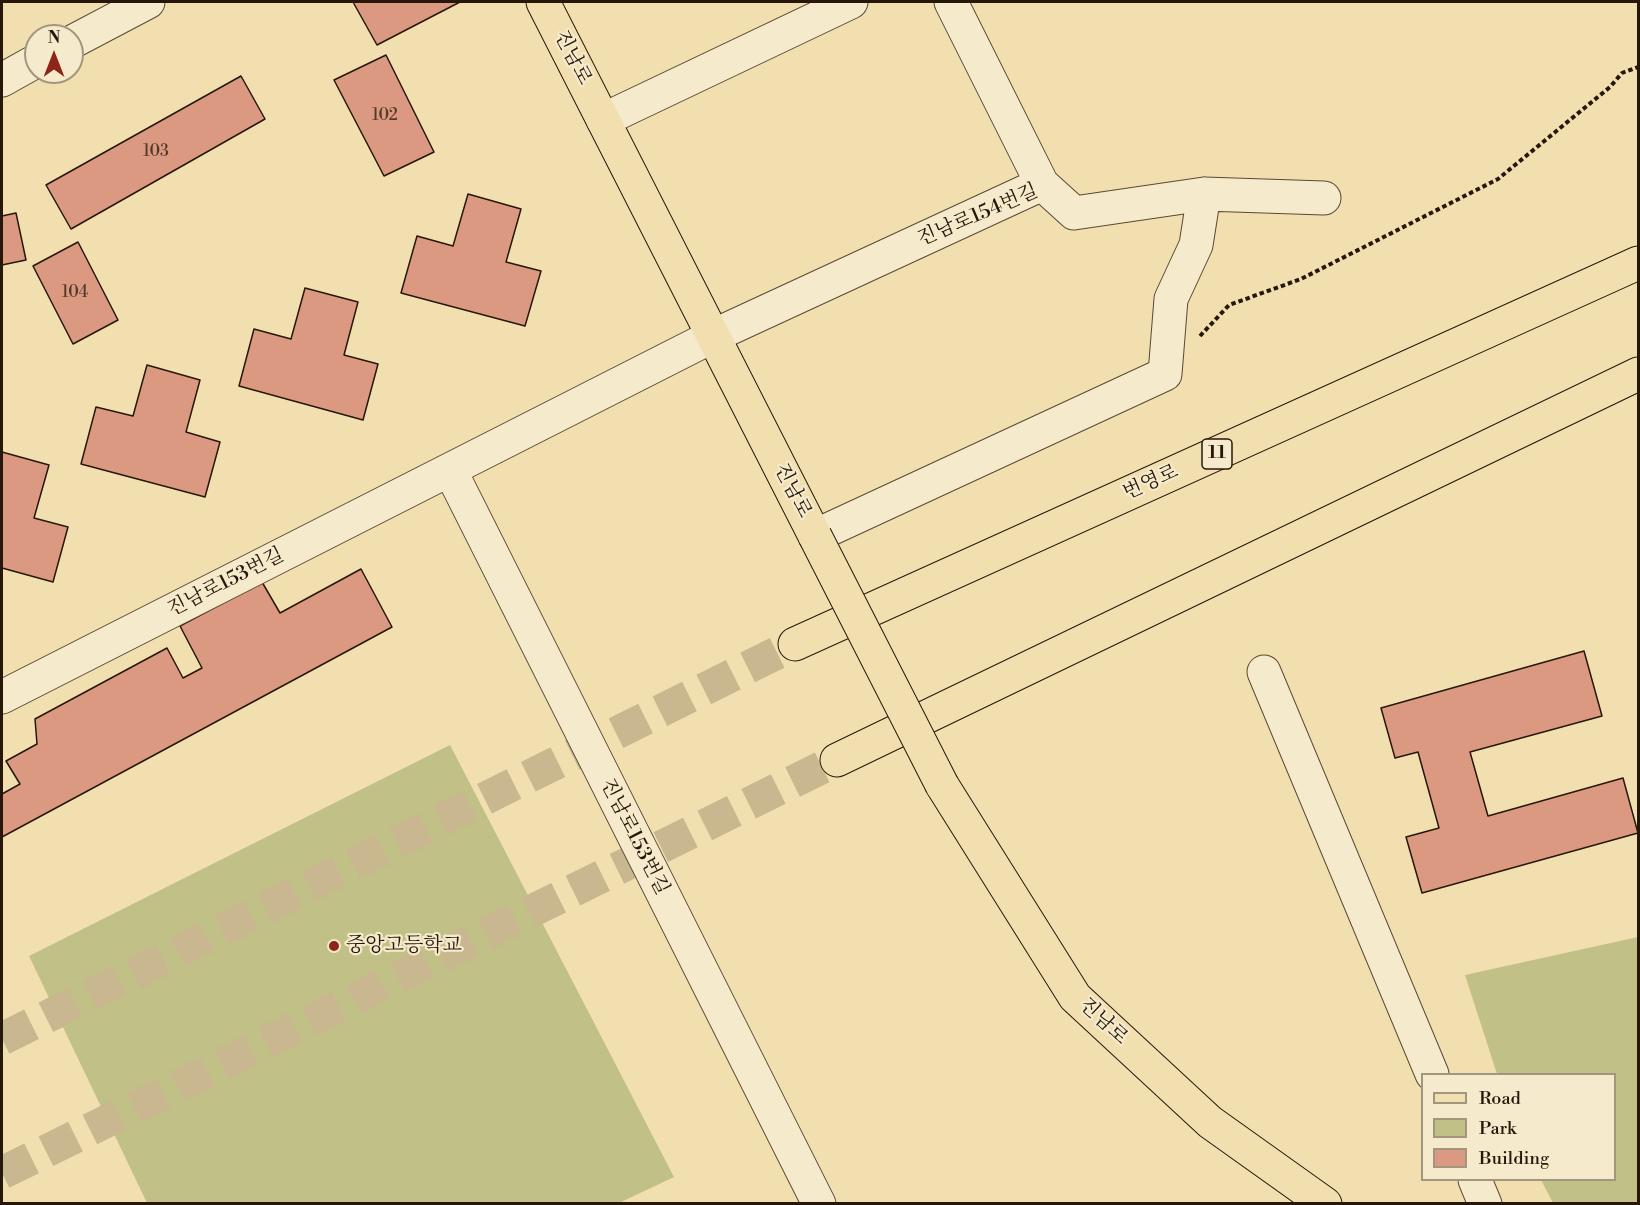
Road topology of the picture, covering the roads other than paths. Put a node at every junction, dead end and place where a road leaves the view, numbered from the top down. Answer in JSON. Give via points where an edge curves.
{"nodes":[{"id":1,"x":148,"y":2,"type":"edge"},
{"id":2,"x":543,"y":2,"type":"edge"},
{"id":3,"x":851,"y":2,"type":"edge"},
{"id":4,"x":951,"y":2,"type":"edge"},
{"id":5,"x":84,"y":36,"type":"edge"},
{"id":6,"x":24,"y":68,"type":"edge"},
{"id":7,"x":2,"y":80,"type":"edge"},
{"id":8,"x":603,"y":120,"type":"junction"},
{"id":9,"x":1042,"y":184,"type":"junction"},
{"id":10,"x":1204,"y":194,"type":"junction"},
{"id":11,"x":1324,"y":198,"type":"dead end"},
{"id":12,"x":1638,"y":263,"type":"edge"},
{"id":13,"x":713,"y":336,"type":"junction"},
{"id":14,"x":1638,"y":374,"type":"edge"},
{"id":15,"x":450,"y":470,"type":"junction"},
{"id":16,"x":815,"y":536,"type":"junction"},
{"id":17,"x":795,"y":644,"type":"tunnel mouth"},
{"id":18,"x":1264,"y":672,"type":"dead end"},
{"id":19,"x":2,"y":697,"type":"edge"},
{"id":20,"x":837,"y":760,"type":"tunnel mouth"},
{"id":21,"x":1431,"y":1073,"type":"edge"},
{"id":22,"x":1476,"y":1181,"type":"edge"},
{"id":23,"x":819,"y":1203,"type":"edge"},
{"id":24,"x":1324,"y":1203,"type":"edge"},
{"id":25,"x":1485,"y":1203,"type":"edge"}],
"edges":[{"from":1,"to":5,"type":"street"},
{"from":2,"to":8,"type":"main road","name":"진남로"},
{"from":3,"to":8,"type":"street"},
{"from":4,"to":9,"type":"street"},
{"from":6,"to":7,"type":"street"},
{"from":8,"to":13,"type":"main road","name":"진남로"},
{"from":9,"to":10,"type":"street","name":"진남로154번길","via":[[1074,213]]},
{"from":9,"to":13,"type":"street","name":"진남로154번길"},
{"from":10,"to":11,"type":"street","name":"진남로154번길"},
{"from":10,"to":16,"type":"street","name":"진남로","via":[[1196,245],[1171,299],[1165,374]]},
{"from":12,"to":17,"type":"main road","name":"번영로","number":"11"},
{"from":13,"to":15,"type":"street","name":"진남로153번길"},
{"from":13,"to":16,"type":"main road","name":"진남로"},
{"from":14,"to":20,"type":"main road"},
{"from":15,"to":19,"type":"street","name":"진남로153번길"},
{"from":15,"to":23,"type":"street","name":"진남로153번길"},
{"from":16,"to":24,"type":"main road","name":"진남로","bridge":true,"via":[[942,785],[1075,997],[1210,1122]]},
{"from":18,"to":21,"type":"street"},
{"from":22,"to":25,"type":"street"}]}
